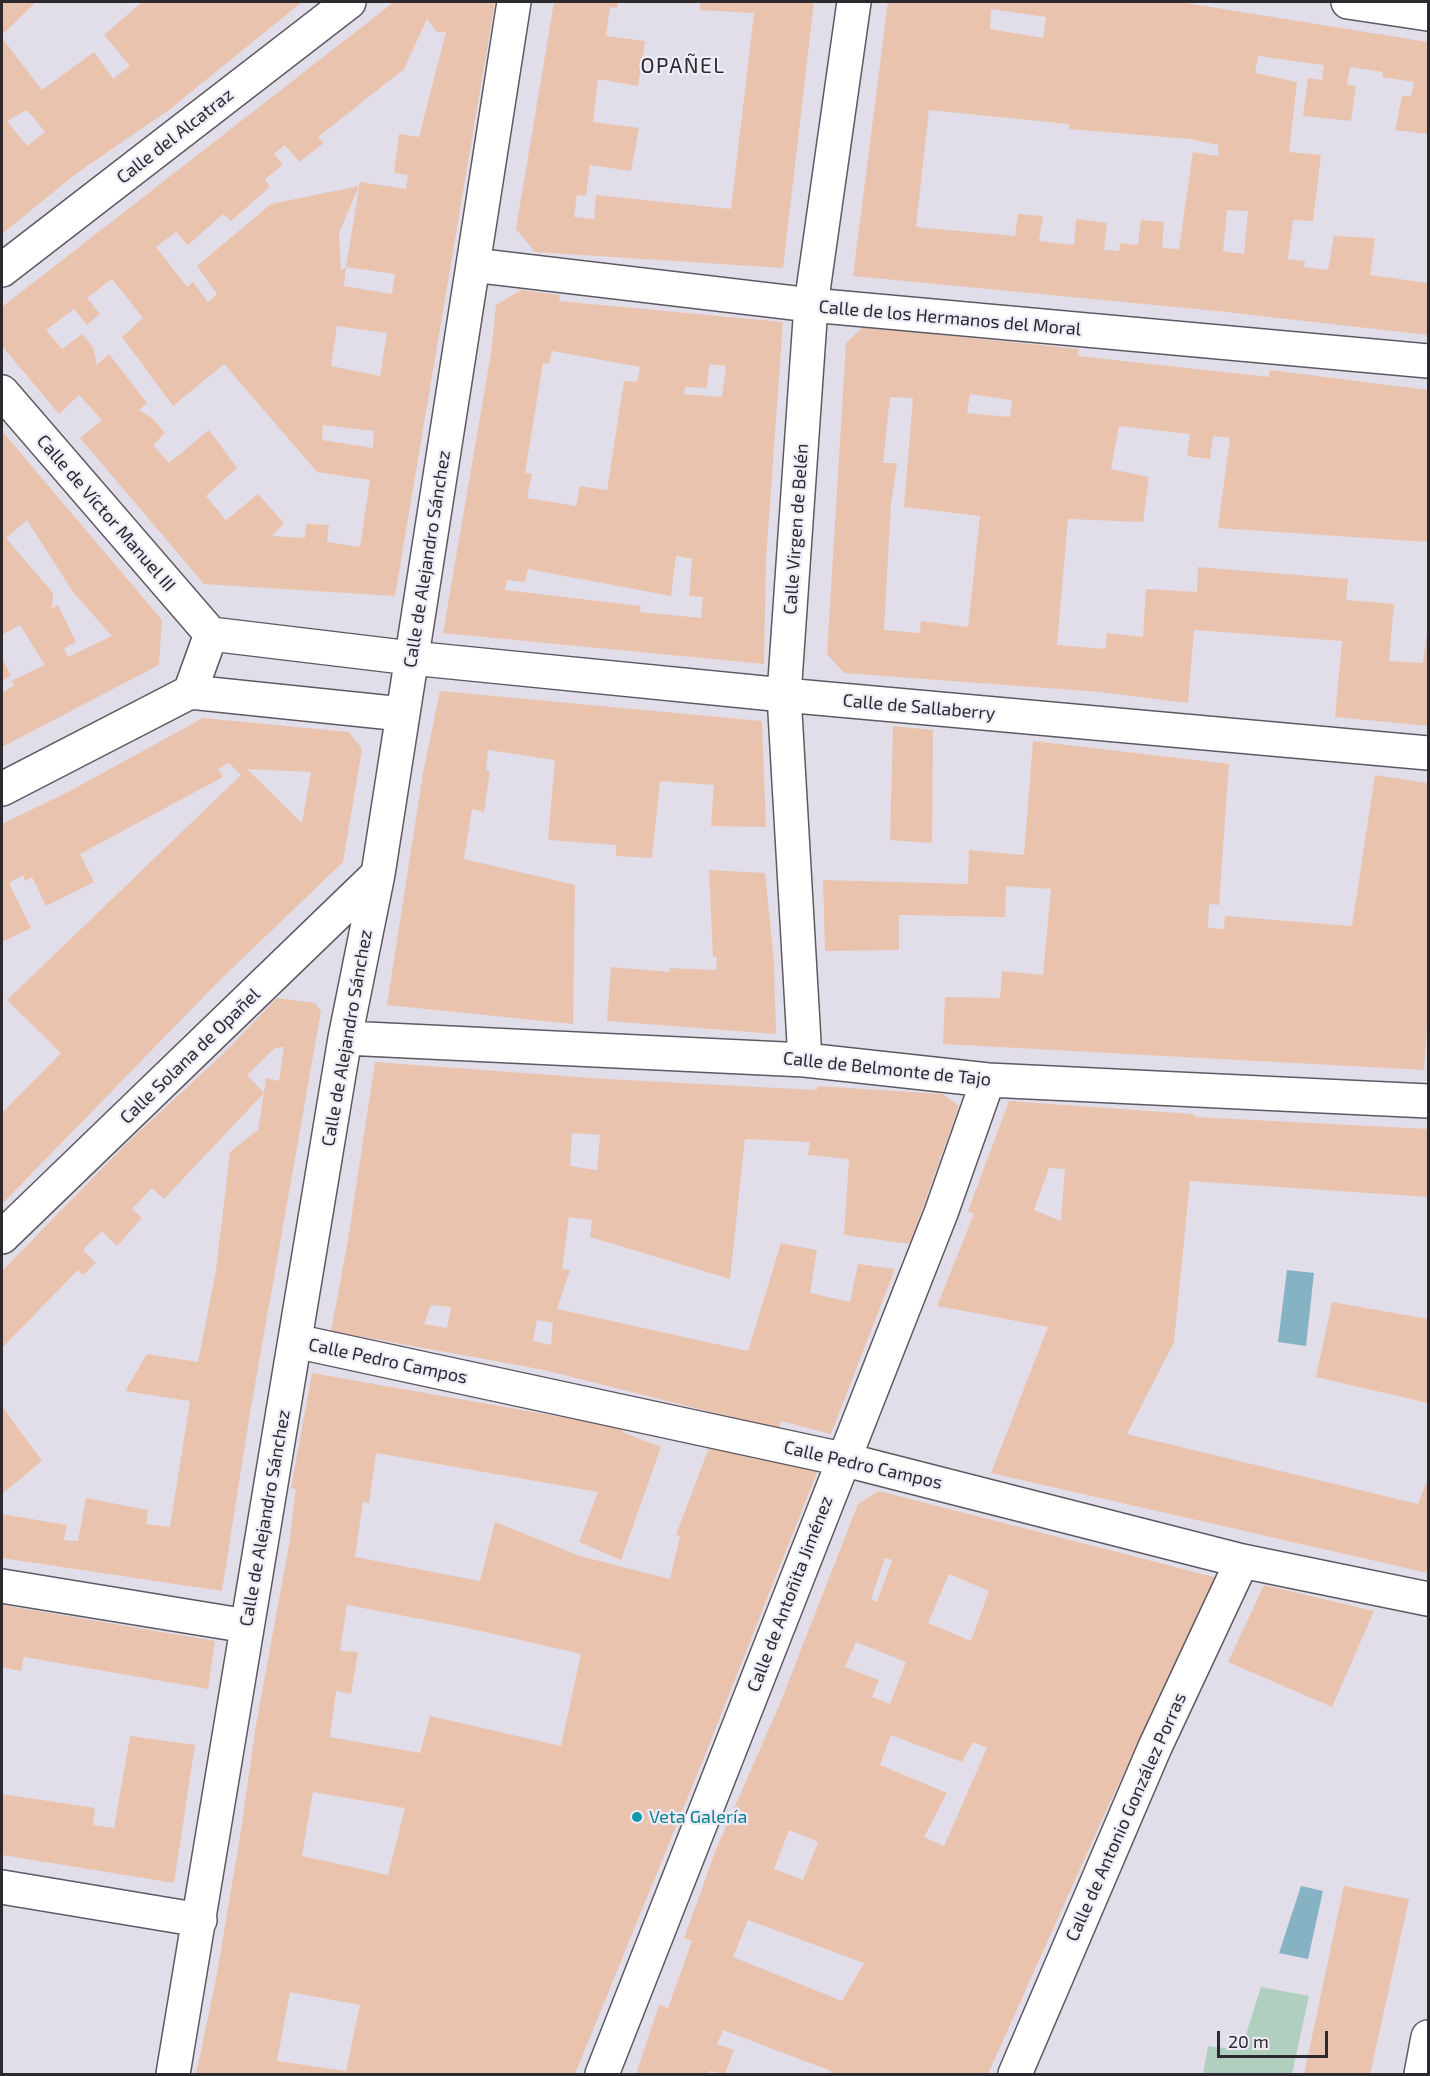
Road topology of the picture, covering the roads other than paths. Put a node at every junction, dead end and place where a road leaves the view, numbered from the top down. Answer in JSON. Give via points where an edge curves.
{"nodes":[{"id":1,"x":349,"y":2,"type":"edge"},
{"id":2,"x":514,"y":2,"type":"edge"},
{"id":3,"x":854,"y":2,"type":"edge"},
{"id":4,"x":1348,"y":2,"type":"edge"},
{"id":5,"x":1428,"y":14,"type":"edge"},
{"id":6,"x":473,"y":265,"type":"junction"},
{"id":7,"x":2,"y":270,"type":"edge"},
{"id":8,"x":811,"y":305,"type":"junction"},
{"id":9,"x":1428,"y":361,"type":"edge"},
{"id":10,"x":2,"y":392,"type":"edge"},
{"id":11,"x":211,"y":634,"type":"junction"},
{"id":12,"x":411,"y":658,"type":"junction"},
{"id":13,"x":190,"y":692,"type":"junction"},
{"id":14,"x":784,"y":695,"type":"junction"},
{"id":15,"x":402,"y":714,"type":"junction"},
{"id":16,"x":1428,"y":753,"type":"edge"},
{"id":17,"x":2,"y":789,"type":"edge"},
{"id":18,"x":378,"y":874,"type":"junction"},
{"id":19,"x":345,"y":1038,"type":"junction"},
{"id":20,"x":805,"y":1060,"type":"junction"},
{"id":21,"x":988,"y":1080,"type":"junction"},
{"id":22,"x":1428,"y":1101,"type":"edge"},
{"id":23,"x":2,"y":1237,"type":"edge"},
{"id":24,"x":295,"y":1341,"type":"junction"},
{"id":25,"x":842,"y":1459,"type":"junction"},
{"id":26,"x":1242,"y":1561,"type":"junction"},
{"id":27,"x":2,"y":1586,"type":"edge"},
{"id":28,"x":1428,"y":1599,"type":"edge"},
{"id":29,"x":247,"y":1626,"type":"junction"},
{"id":30,"x":2,"y":1887,"type":"edge"},
{"id":31,"x":200,"y":1920,"type":"junction"},
{"id":32,"x":1428,"y":2037,"type":"edge"},
{"id":33,"x":173,"y":2074,"type":"edge"},
{"id":34,"x":602,"y":2074,"type":"edge"},
{"id":35,"x":1014,"y":2074,"type":"edge"},
{"id":36,"x":1421,"y":2074,"type":"edge"}],
"edges":[{"from":1,"to":7,"type":"street","name":"Calle del Alcatraz"},
{"from":2,"to":6,"type":"street","name":"Calle de Alejandro Sánchez"},
{"from":3,"to":8,"type":"street","name":"Calle Virgen de Belén"},
{"from":4,"to":5,"type":"street"},
{"from":6,"to":8,"type":"street","name":"Calle de los Hermanos del Moral"},
{"from":6,"to":12,"type":"street","name":"Calle de Alejandro Sánchez"},
{"from":8,"to":9,"type":"street","name":"Calle de los Hermanos del Moral"},
{"from":8,"to":14,"type":"street","name":"Calle Virgen de Belén"},
{"from":10,"to":11,"type":"street","name":"Calle de Víctor Manuel III"},
{"from":11,"to":12,"type":"street"},
{"from":11,"to":13,"type":"street"},
{"from":12,"to":14,"type":"street","name":"Calle de Sallaberry"},
{"from":12,"to":15,"type":"street","name":"Calle de Alejandro Sánchez"},
{"from":13,"to":15,"type":"street"},
{"from":13,"to":17,"type":"street"},
{"from":14,"to":16,"type":"street","name":"Calle de Sallaberry"},
{"from":14,"to":20,"type":"street","name":"Calle Virgen de Belén"},
{"from":15,"to":18,"type":"street","name":"Calle de Alejandro Sánchez"},
{"from":18,"to":19,"type":"street","name":"Calle de Alejandro Sánchez"},
{"from":18,"to":23,"type":"street","name":"Calle Solana de Opañel"},
{"from":19,"to":20,"type":"street","name":"Calle de Belmonte de Tajo"},
{"from":19,"to":24,"type":"street","name":"Calle de Alejandro Sánchez"},
{"from":20,"to":21,"type":"street","name":"Calle de Belmonte de Tajo"},
{"from":21,"to":22,"type":"street","name":"Calle de Belmonte de Tajo"},
{"from":21,"to":25,"type":"street","name":"Calle de Antoñita Jiménez","via":[[941,1213]]},
{"from":24,"to":25,"type":"street","name":"Calle Pedro Campos"},
{"from":24,"to":29,"type":"street","name":"Calle de Alejandro Sánchez"},
{"from":25,"to":26,"type":"street","name":"Calle Pedro Campos"},
{"from":25,"to":34,"type":"street","name":"Calle de Antoñita Jiménez"},
{"from":26,"to":28,"type":"street","name":"Calle Pedro Campos"},
{"from":26,"to":35,"type":"street","name":"Calle de Antonio González Porras","via":[[1155,1747]]},
{"from":27,"to":29,"type":"street"},
{"from":29,"to":31,"type":"street","name":"Calle de Alejandro Sánchez"},
{"from":30,"to":31,"type":"street"},
{"from":31,"to":33,"type":"street","name":"Calle de Alejandro Sánchez"},
{"from":32,"to":36,"type":"street"}]}
